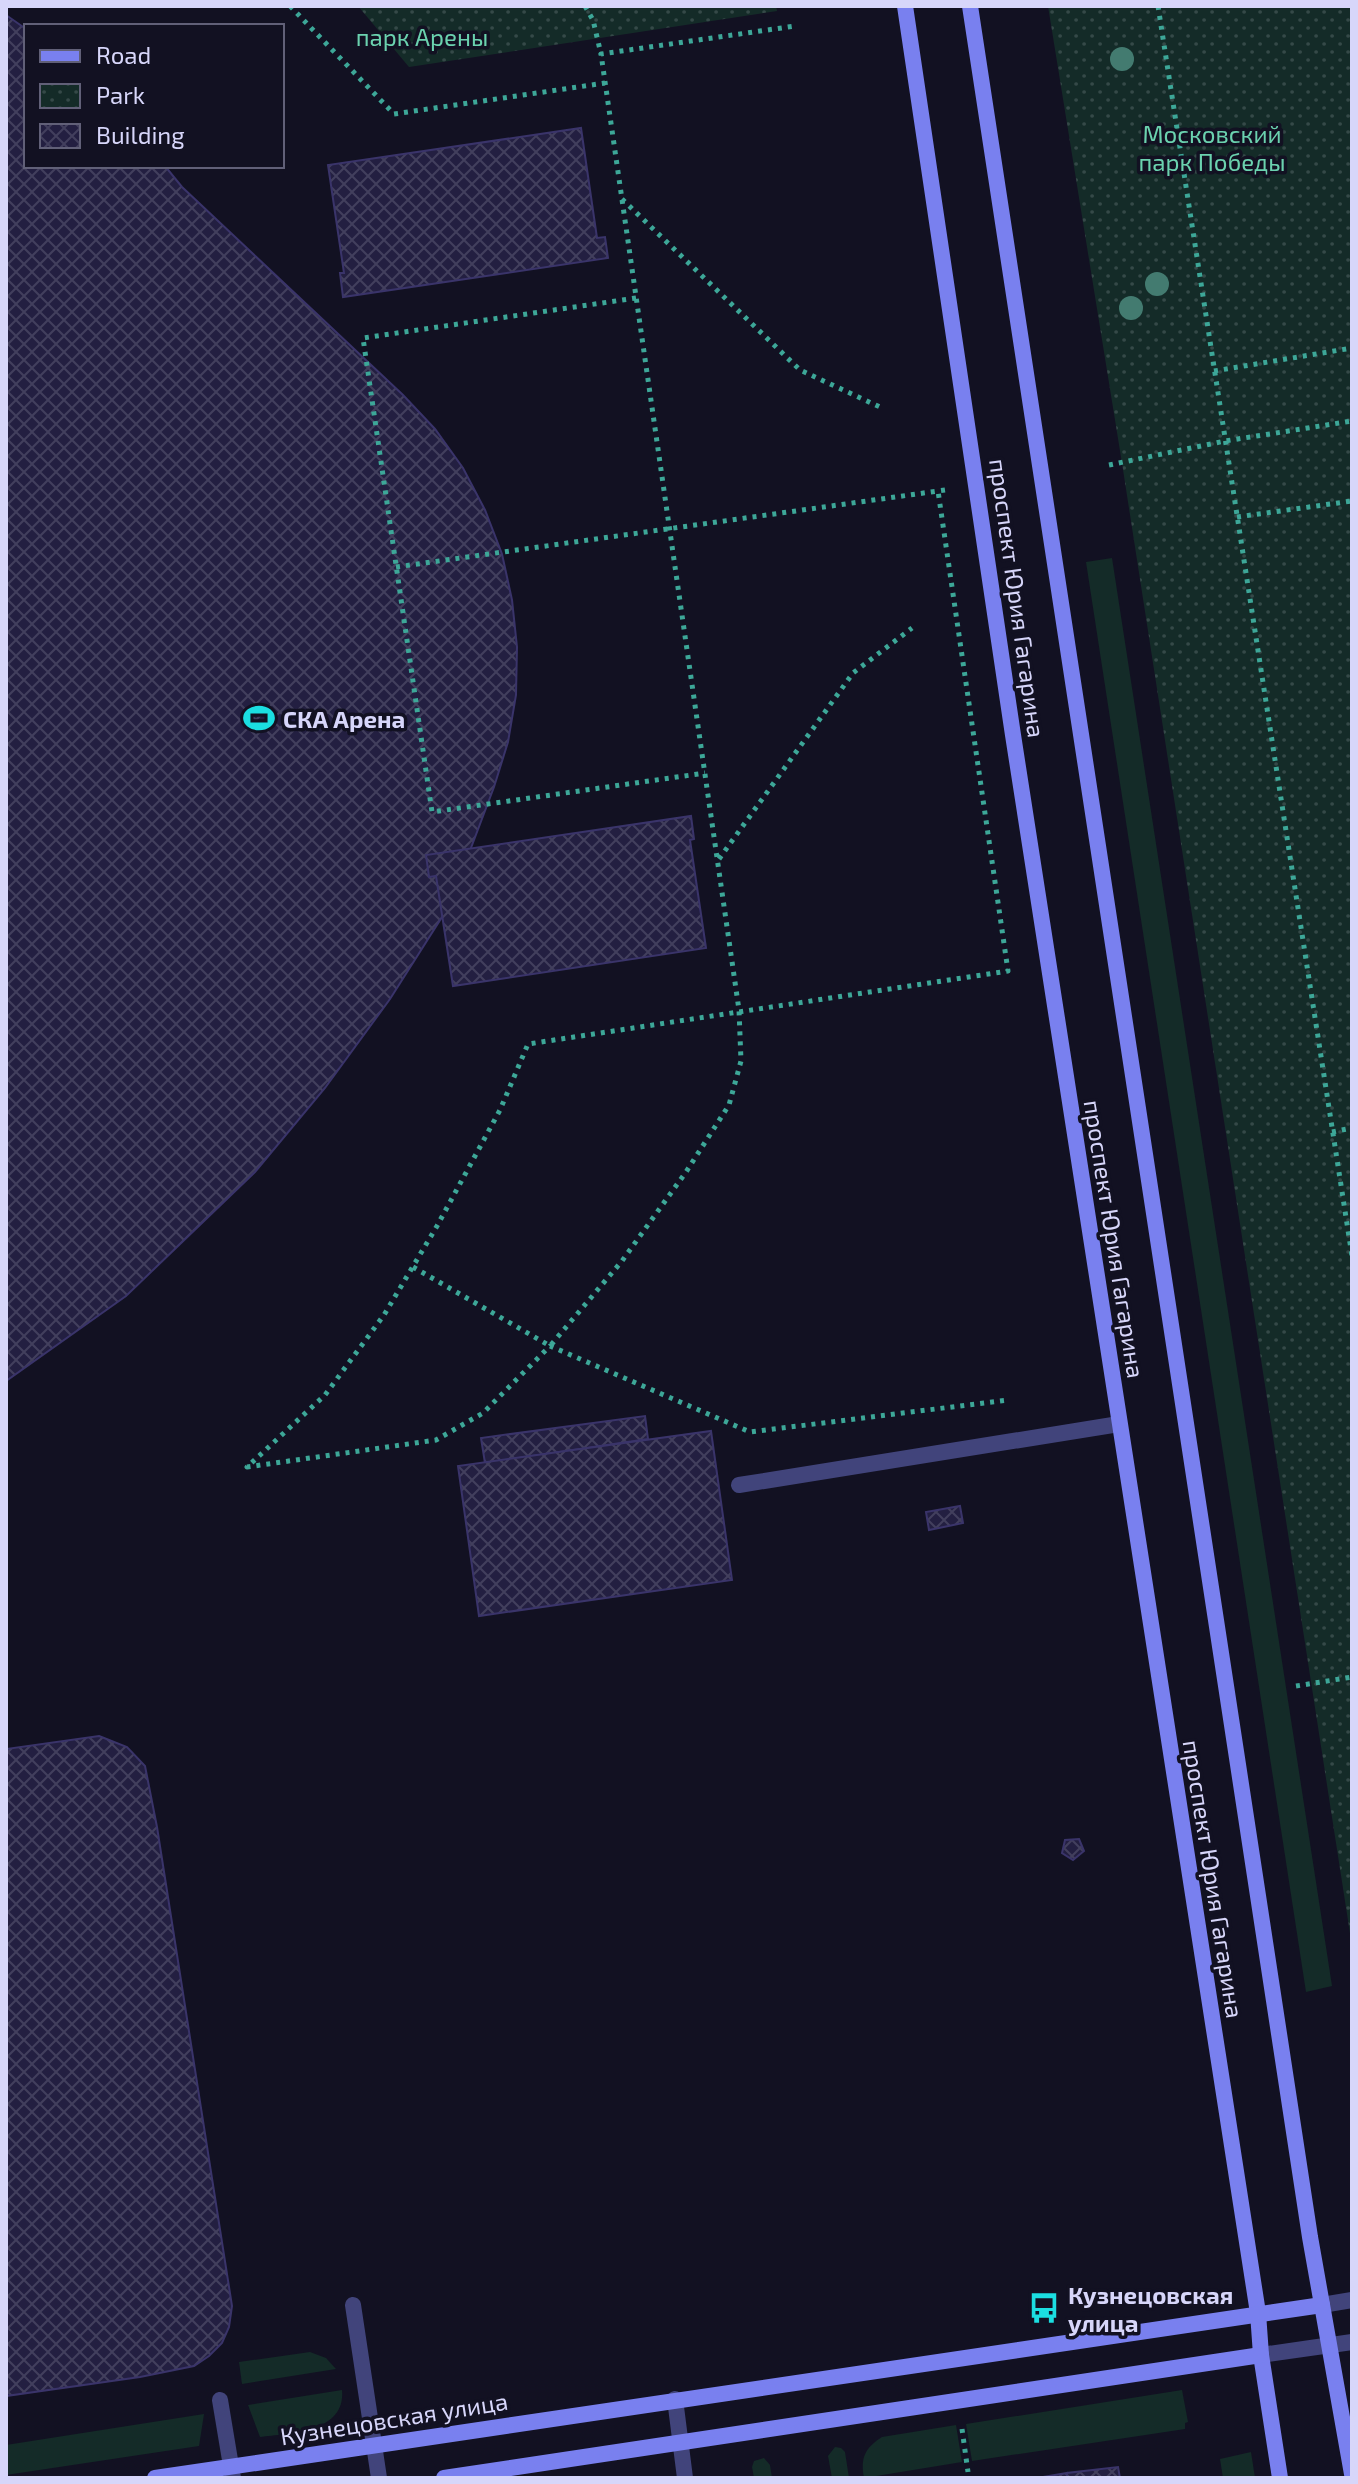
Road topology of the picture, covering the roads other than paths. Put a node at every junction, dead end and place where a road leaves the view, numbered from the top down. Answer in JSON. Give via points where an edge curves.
{"nodes":[{"id":1,"x":905,"y":6,"type":"edge"},
{"id":2,"x":970,"y":6,"type":"edge"},
{"id":3,"x":1119,"y":1424,"type":"junction"},
{"id":4,"x":739,"y":1485,"type":"dead end"},
{"id":5,"x":1352,"y":2300,"type":"edge"},
{"id":6,"x":353,"y":2305,"type":"dead end"},
{"id":7,"x":1322,"y":2305,"type":"junction"},
{"id":8,"x":1258,"y":2313,"type":"junction"},
{"id":9,"x":1352,"y":2342,"type":"edge"},
{"id":10,"x":1329,"y":2345,"type":"junction"},
{"id":11,"x":1261,"y":2355,"type":"junction"},
{"id":12,"x":675,"y":2399,"type":"junction"},
{"id":13,"x":220,"y":2400,"type":"dead end"},
{"id":14,"x":681,"y":2443,"type":"junction"},
{"id":15,"x":374,"y":2445,"type":"junction"},
{"id":16,"x":232,"y":2472,"type":"edge"},
{"id":17,"x":1352,"y":2474,"type":"edge"},
{"id":18,"x":155,"y":2478,"type":"edge"},
{"id":19,"x":379,"y":2478,"type":"edge"},
{"id":20,"x":444,"y":2478,"type":"edge"},
{"id":21,"x":685,"y":2478,"type":"edge"},
{"id":22,"x":1280,"y":2478,"type":"edge"}],
"edges":[{"from":1,"to":3,"type":"main road","name":"проспект Юрия Гагарина"},
{"from":2,"to":7,"type":"main road","name":"проспект Юрия Гагарина"},
{"from":3,"to":4,"type":"street"},
{"from":3,"to":8,"type":"main road","name":"проспект Юрия Гагарина"},
{"from":5,"to":7,"type":"street","name":"Кузнецовская улица"},
{"from":6,"to":15,"type":"street"},
{"from":7,"to":8,"type":"main road","name":"Кузнецовская улица"},
{"from":7,"to":10,"type":"main road","name":"проспект Юрия Гагарина"},
{"from":8,"to":11,"type":"main road","name":"проспект Юрия Гагарина"},
{"from":8,"to":12,"type":"main road","name":"Кузнецовская улица"},
{"from":9,"to":10,"type":"street"},
{"from":10,"to":11,"type":"street"},
{"from":10,"to":17,"type":"main road","name":"проспект Юрия Гагарина"},
{"from":11,"to":14,"type":"main road"},
{"from":11,"to":22,"type":"main road","name":"проспект Юрия Гагарина"},
{"from":12,"to":14,"type":"street"},
{"from":12,"to":15,"type":"main road","name":"Кузнецовская улица"},
{"from":13,"to":16,"type":"street"},
{"from":14,"to":20,"type":"main road"},
{"from":14,"to":21,"type":"street"},
{"from":15,"to":16,"type":"main road","name":"Кузнецовская улица"},
{"from":15,"to":19,"type":"street"},
{"from":16,"to":18,"type":"main road","name":"Кузнецовская улица"}]}
